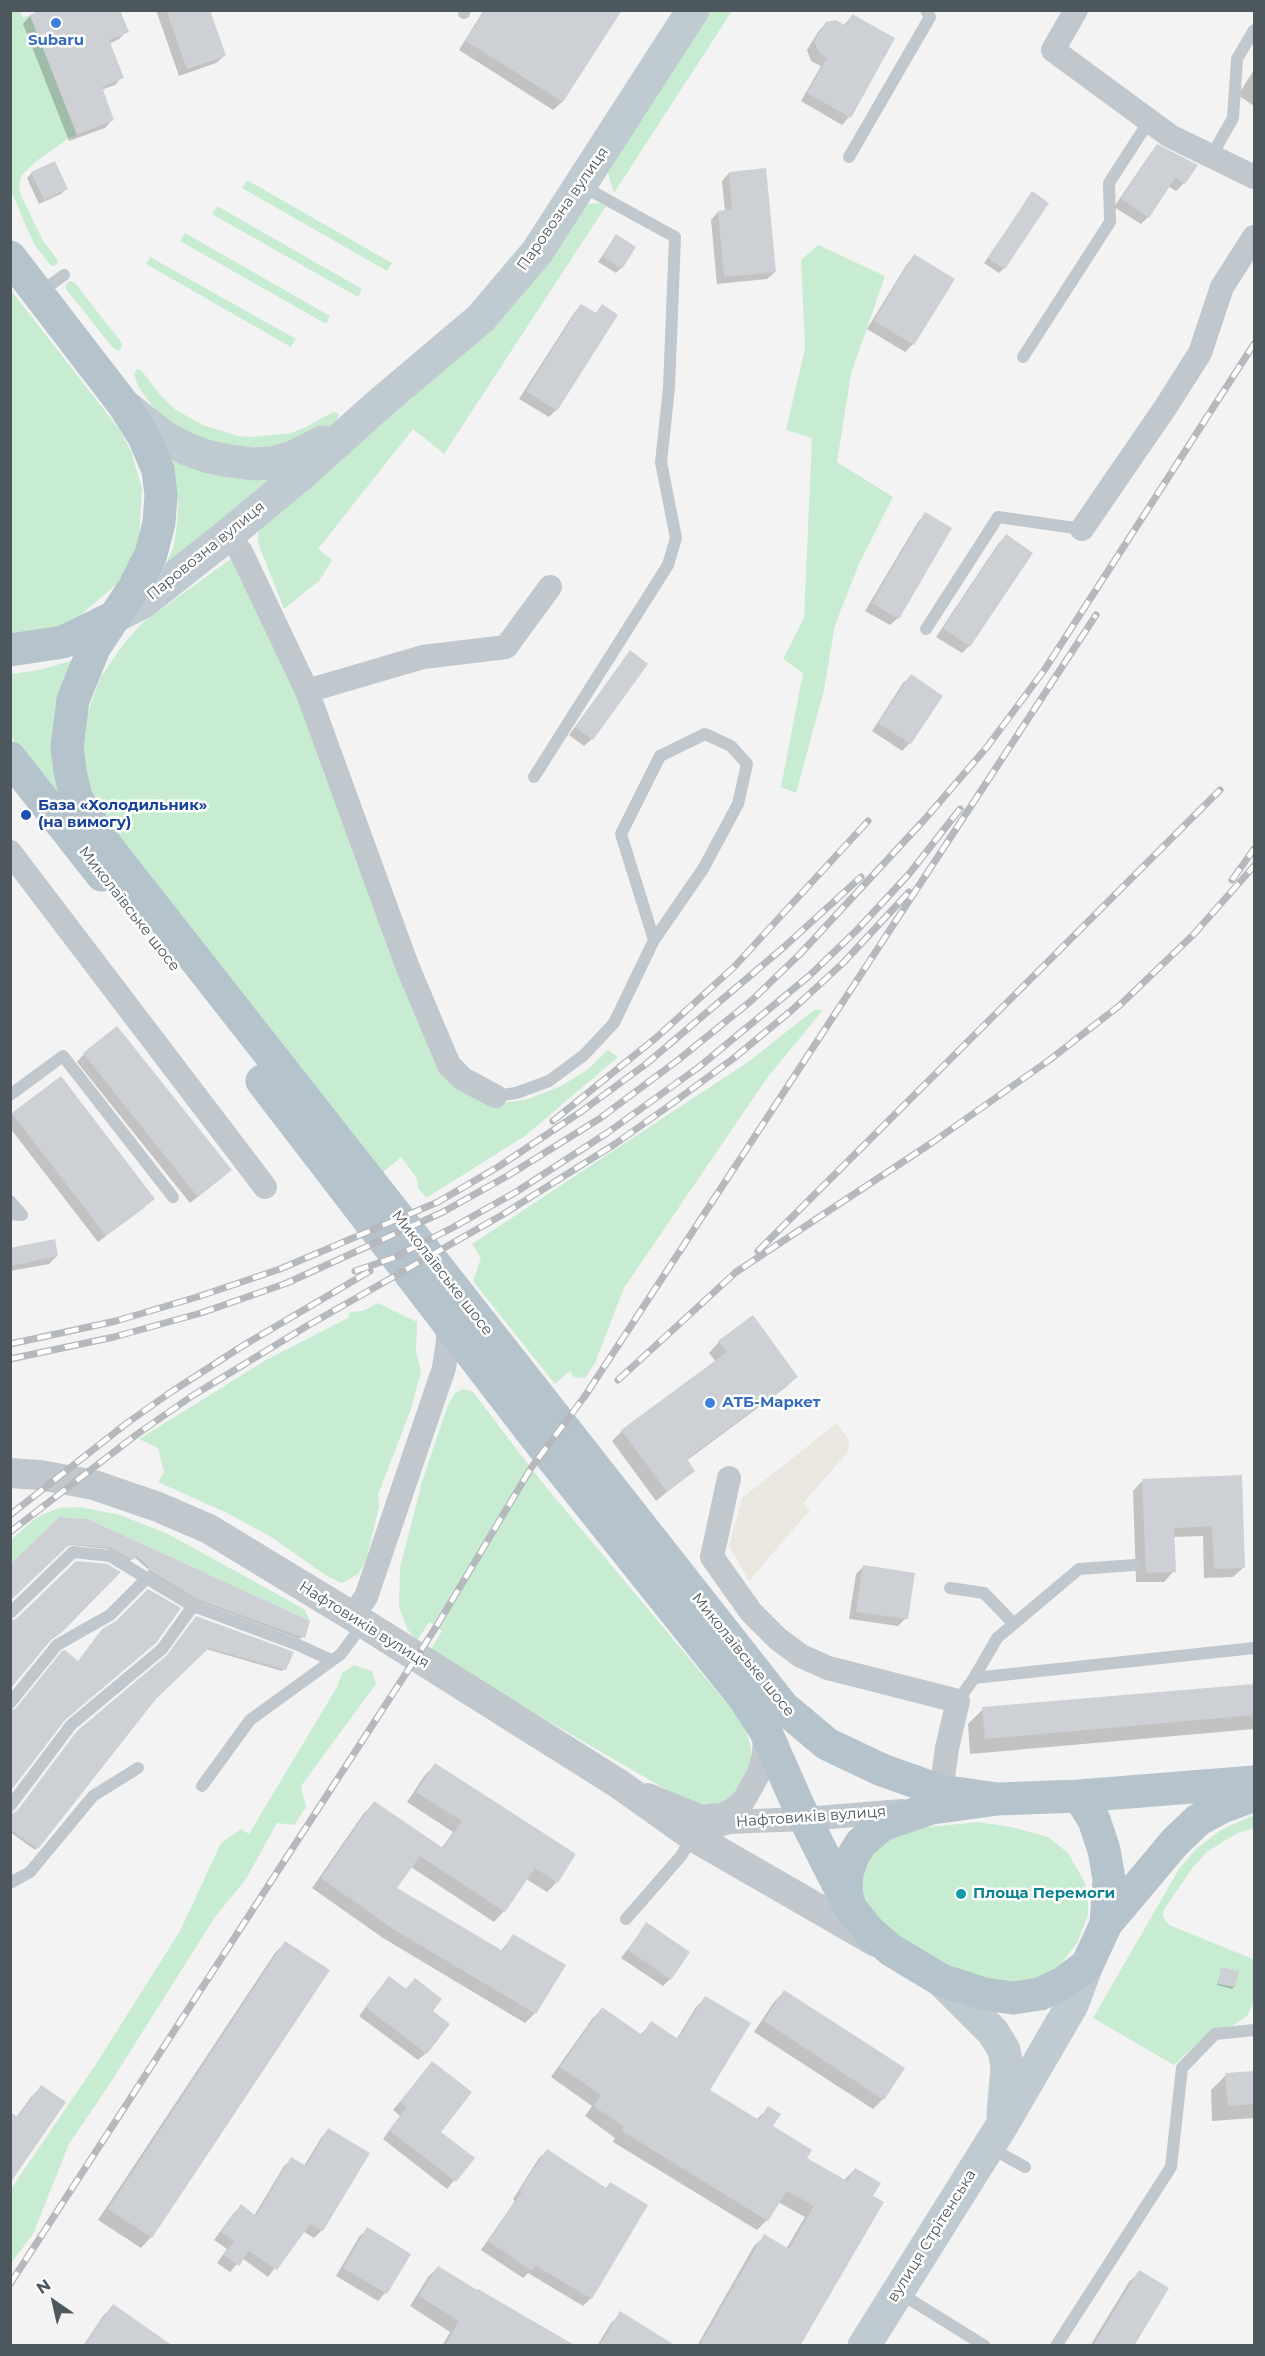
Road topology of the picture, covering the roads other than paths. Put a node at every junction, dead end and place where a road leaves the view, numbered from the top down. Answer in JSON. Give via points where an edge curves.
{"nodes":[{"id":1,"x":693,"y":10,"type":"edge"},
{"id":2,"x":926,"y":10,"type":"edge"},
{"id":3,"x":1076,"y":10,"type":"edge"},
{"id":4,"x":1254,"y":30,"type":"edge"},
{"id":5,"x":1149,"y":121,"type":"junction"},
{"id":6,"x":1212,"y":155,"type":"junction"},
{"id":7,"x":849,"y":157,"type":"dead end"},
{"id":8,"x":1254,"y":177,"type":"edge"},
{"id":9,"x":581,"y":185,"type":"junction"},
{"id":10,"x":1254,"y":237,"type":"edge"},
{"id":11,"x":13,"y":256,"type":"edge"},
{"id":12,"x":1023,"y":357,"type":"dead end"},
{"id":13,"x":123,"y":404,"type":"junction"},
{"id":14,"x":377,"y":406,"type":"junction"},
{"id":15,"x":1082,"y":529,"type":"joint"},
{"id":16,"x":228,"y":535,"type":"junction"},
{"id":17,"x":550,"y":587,"type":"dead end"},
{"id":18,"x":112,"y":618,"type":"junction"},
{"id":19,"x":926,"y":629,"type":"dead end"},
{"id":20,"x":10,"y":650,"type":"edge"},
{"id":21,"x":307,"y":691,"type":"junction"},
{"id":22,"x":10,"y":758,"type":"edge"},
{"id":23,"x":534,"y":777,"type":"dead end"},
{"id":24,"x":10,"y":852,"type":"edge"},
{"id":25,"x":654,"y":940,"type":"junction"},
{"id":26,"x":10,"y":1095,"type":"edge"},
{"id":27,"x":495,"y":1096,"type":"joint"},
{"id":28,"x":265,"y":1187,"type":"dead end"},
{"id":29,"x":173,"y":1197,"type":"dead end"},
{"id":30,"x":10,"y":1201,"type":"edge"},
{"id":31,"x":10,"y":1214,"type":"edge"},
{"id":32,"x":447,"y":1322,"type":"junction"},
{"id":33,"x":10,"y":1473,"type":"edge"},
{"id":34,"x":729,"y":1478,"type":"dead end"},
{"id":35,"x":1135,"y":1565,"type":"dead end"},
{"id":36,"x":147,"y":1578,"type":"junction"},
{"id":37,"x":950,"y":1588,"type":"dead end"},
{"id":38,"x":193,"y":1606,"type":"junction"},
{"id":39,"x":10,"y":1613,"type":"edge"},
{"id":40,"x":358,"y":1619,"type":"junction"},
{"id":41,"x":1014,"y":1624,"type":"junction"},
{"id":42,"x":1254,"y":1648,"type":"edge"},
{"id":43,"x":331,"y":1660,"type":"junction"},
{"id":44,"x":974,"y":1678,"type":"junction"},
{"id":45,"x":958,"y":1701,"type":"junction"},
{"id":46,"x":10,"y":1703,"type":"edge"},
{"id":47,"x":765,"y":1730,"type":"junction"},
{"id":48,"x":138,"y":1768,"type":"dead end"},
{"id":49,"x":1254,"y":1782,"type":"edge"},
{"id":50,"x":202,"y":1786,"type":"dead end"},
{"id":51,"x":1254,"y":1795,"type":"edge"},
{"id":52,"x":1079,"y":1796,"type":"junction"},
{"id":53,"x":936,"y":1800,"type":"junction"},
{"id":54,"x":10,"y":1806,"type":"edge"},
{"id":55,"x":805,"y":1819,"type":"junction"},
{"id":56,"x":697,"y":1826,"type":"junction"},
{"id":57,"x":10,"y":1883,"type":"edge"},
{"id":58,"x":850,"y":1908,"type":"junction"},
{"id":59,"x":626,"y":1919,"type":"dead end"},
{"id":60,"x":1106,"y":1924,"type":"junction"},
{"id":61,"x":891,"y":1950,"type":"junction"},
{"id":62,"x":1087,"y":1965,"type":"junction"},
{"id":63,"x":941,"y":1980,"type":"junction"},
{"id":64,"x":1254,"y":2030,"type":"edge"},
{"id":65,"x":994,"y":2137,"type":"junction"},
{"id":66,"x":1025,"y":2167,"type":"dead end"},
{"id":67,"x":897,"y":2291,"type":"junction"},
{"id":68,"x":864,"y":2346,"type":"edge"},
{"id":69,"x":985,"y":2346,"type":"edge"},
{"id":70,"x":1056,"y":2346,"type":"edge"}],
"edges":[{"from":1,"to":9,"type":"main road","name":"Паровозна вулиця"},
{"from":2,"to":7,"type":"lane","via":[[930,17]]},
{"from":3,"to":5,"type":"street","via":[[1053,50]]},
{"from":4,"to":6,"type":"lane","via":[[1237,59],[1233,118]]},
{"from":5,"to":6,"type":"street","via":[[1170,136]]},
{"from":5,"to":12,"type":"lane","via":[[1109,183],[1110,222]]},
{"from":6,"to":8,"type":"street"},
{"from":9,"to":14,"type":"main road","name":"Паровозна вулиця","via":[[537,252],[481,318]]},
{"from":9,"to":23,"type":"lane","via":[[675,237],[669,388],[661,462],[676,538],[668,565]]},
{"from":10,"to":15,"type":"street","via":[[1222,287],[1200,353]]},
{"from":11,"to":13,"type":"main road","name":"Миколаївське шосе","via":[[51,285]]},
{"from":13,"to":14,"type":"main road","name":"Паровозна вулиця","via":[[187,449],[209,457],[254,464],[293,458]]},
{"from":13,"to":18,"type":"main road","name":"Миколаївське шосе","via":[[144,437],[158,470],[161,495],[152,554]]},
{"from":14,"to":16,"type":"main road","name":"Паровозна вулиця"},
{"from":15,"to":19,"type":"lane","via":[[998,517]]},
{"from":16,"to":18,"type":"main road","name":"Паровозна вулиця","via":[[143,602]]},
{"from":16,"to":21,"type":"street","via":[[242,552]]},
{"from":17,"to":21,"type":"street","via":[[506,647],[423,657]]},
{"from":18,"to":20,"type":"main road","via":[[63,642]]},
{"from":18,"to":53,"type":"main road","name":"Миколаївське шосе","via":[[75,693],[67,747],[76,797],[108,848],[783,1707],[804,1727],[844,1753]]},
{"from":21,"to":27,"type":"street","via":[[408,968],[449,1065],[463,1079]]},
{"from":22,"to":32,"type":"main road","name":"Миколаївське шосе"},
{"from":24,"to":28,"type":"street"},
{"from":25,"to":25,"type":"lane","via":[[703,869],[738,804],[747,764],[731,746],[705,734],[660,756],[621,834]]},
{"from":25,"to":27,"type":"lane","via":[[614,1023],[584,1055],[549,1080],[516,1093]]},
{"from":26,"to":29,"type":"lane","via":[[63,1056]]},
{"from":30,"to":31,"type":"lane","via":[[22,1215]]},
{"from":32,"to":40,"type":"street","via":[[444,1368]]},
{"from":32,"to":47,"type":"main road","name":"Миколаївське шосе","via":[[744,1698]]},
{"from":33,"to":40,"type":"street","name":"Нафтовиків вулиця","via":[[94,1485],[158,1507],[209,1529]]},
{"from":34,"to":45,"type":"street","via":[[712,1557],[751,1612],[778,1639],[801,1656],[828,1668]]},
{"from":35,"to":41,"type":"lane","via":[[1079,1569]]},
{"from":36,"to":38,"type":"lane"},
{"from":36,"to":39,"type":"lane","via":[[110,1556],[73,1552]]},
{"from":36,"to":46,"type":"lane","via":[[111,1615],[57,1645]]},
{"from":37,"to":41,"type":"lane","via":[[984,1593]]},
{"from":38,"to":43,"type":"lane"},
{"from":38,"to":54,"type":"lane","via":[[162,1649],[71,1725]]},
{"from":40,"to":43,"type":"lane","via":[[341,1654]]},
{"from":40,"to":56,"type":"street","name":"Нафтовиків вулиця","via":[[619,1784]]},
{"from":41,"to":44,"type":"lane","via":[[997,1638]]},
{"from":42,"to":44,"type":"lane"},
{"from":43,"to":50,"type":"lane","via":[[250,1720]]},
{"from":44,"to":45,"type":"lane"},
{"from":45,"to":53,"type":"street"},
{"from":47,"to":55,"type":"main road","name":"Миколаївське шосе"},
{"from":47,"to":56,"type":"street","via":[[759,1773],[744,1800],[733,1810]]},
{"from":48,"to":57,"type":"lane","via":[[93,1796],[30,1872]]},
{"from":49,"to":52,"type":"main road"},
{"from":51,"to":60,"type":"main road","via":[[1198,1820]]},
{"from":52,"to":53,"type":"main road","name":"Миколаївське шосе"},
{"from":52,"to":60,"type":"main road","via":[[1095,1820],[1104,1850],[1109,1880]]},
{"from":53,"to":55,"type":"street","name":"Нафтовиків вулиця"},
{"from":53,"to":58,"type":"main road","via":[[882,1825],[861,1843],[847,1873]]},
{"from":55,"to":56,"type":"street","name":"Нафтовиків вулиця","via":[[728,1822],[704,1830]]},
{"from":55,"to":58,"type":"main road","name":"Миколаївське шосе"},
{"from":56,"to":59,"type":"lane","via":[[681,1856]]},
{"from":56,"to":61,"type":"street","name":"Нафтовиків вулиця"},
{"from":58,"to":61,"type":"main road","name":"Миколаївське шосе"},
{"from":60,"to":62,"type":"main road"},
{"from":61,"to":63,"type":"main road","name":"Миколаївське шосе"},
{"from":62,"to":63,"type":"main road","name":"Миколаївське шосе","via":[[1040,1994],[1013,1998],[984,1994]]},
{"from":62,"to":65,"type":"main road","name":"вулиця Стрітенська","via":[[1072,2005]]},
{"from":63,"to":65,"type":"main road","name":"вулиця Стрітенська","via":[[993,2032],[1004,2049],[1006,2090]]},
{"from":64,"to":70,"type":"lane","via":[[1215,2034],[1182,2068],[1172,2167]]},
{"from":65,"to":66,"type":"lane"},
{"from":65,"to":67,"type":"main road","name":"вулиця Стрітенська"},
{"from":67,"to":68,"type":"main road","name":"вулиця Стрітенська"},
{"from":67,"to":69,"type":"lane"}]}
